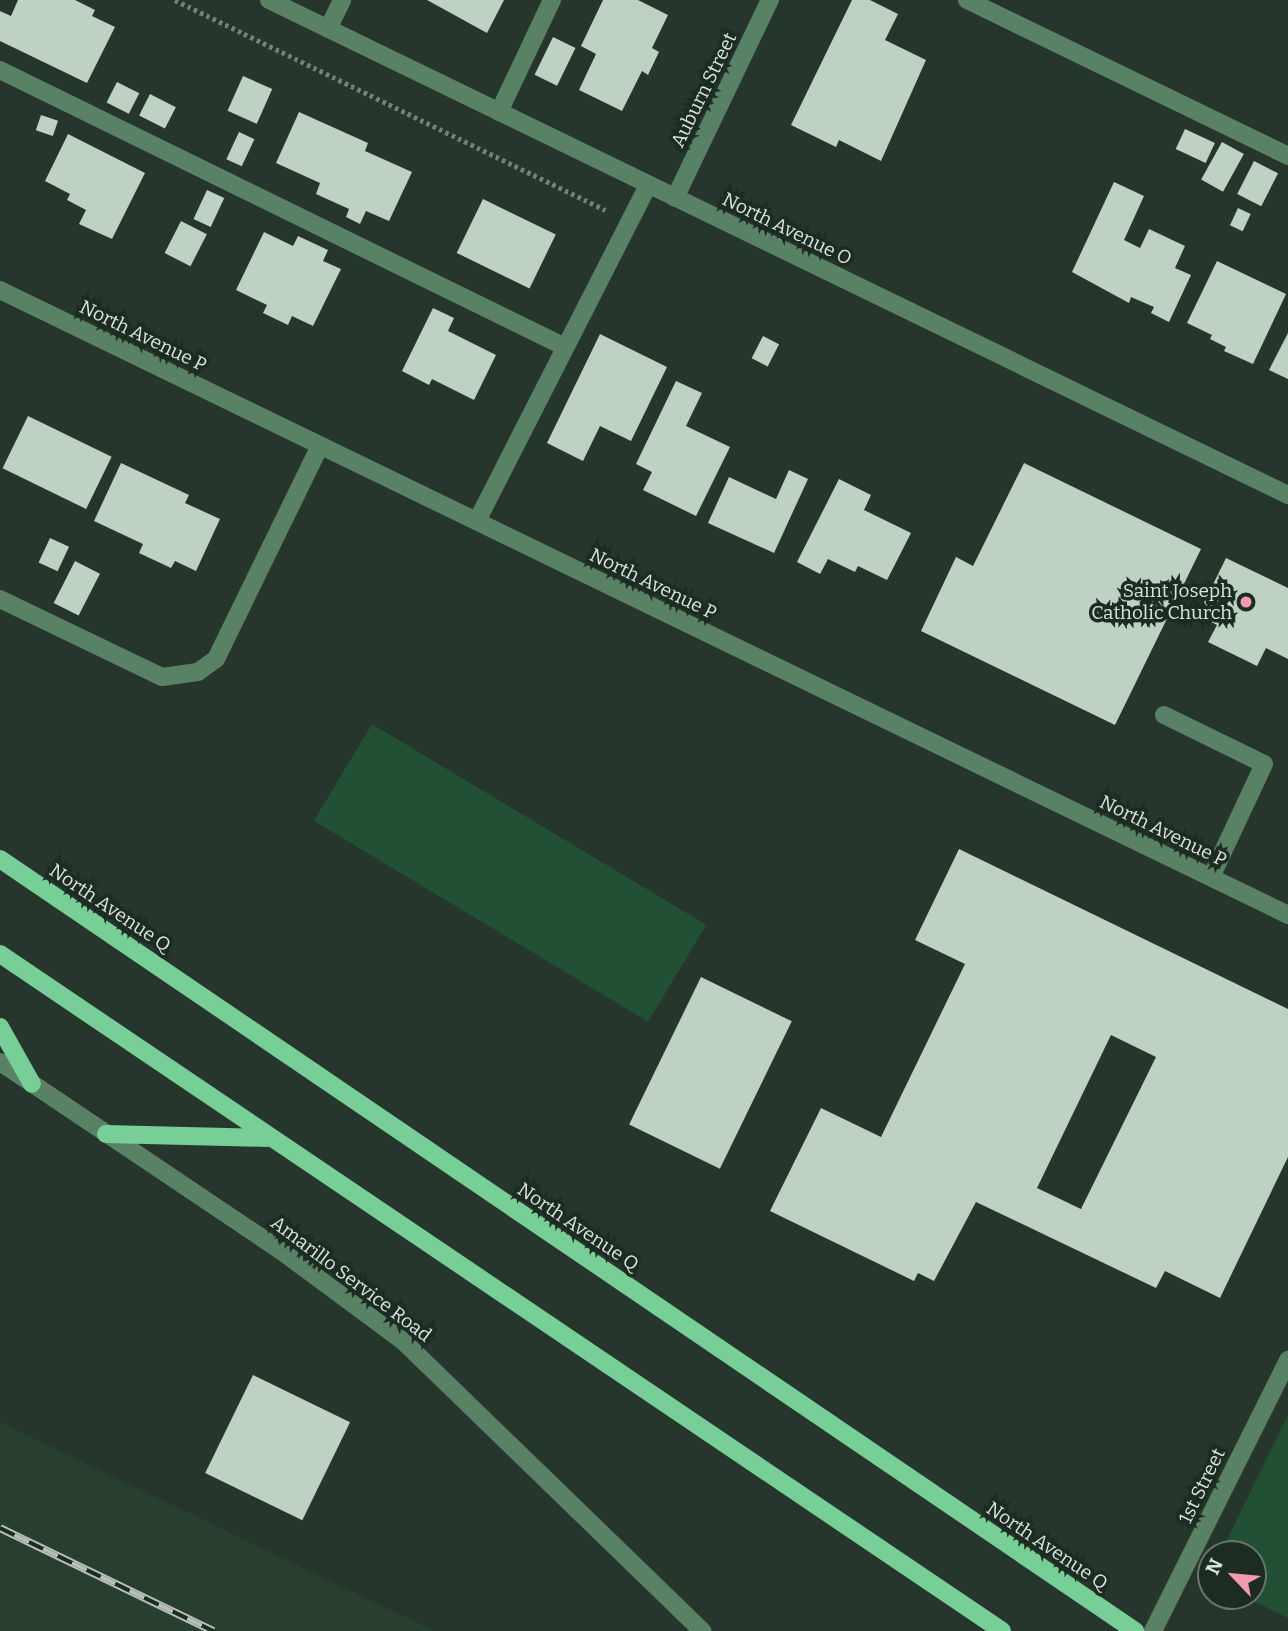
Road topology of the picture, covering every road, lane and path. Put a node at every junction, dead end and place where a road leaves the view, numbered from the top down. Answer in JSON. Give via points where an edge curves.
{"nodes":[{"id":1,"x":175,"y":0,"type":"edge"},
{"id":2,"x":269,"y":0,"type":"edge"},
{"id":3,"x":342,"y":0,"type":"edge"},
{"id":4,"x":552,"y":0,"type":"edge"},
{"id":5,"x":770,"y":0,"type":"edge"},
{"id":6,"x":967,"y":0,"type":"edge"},
{"id":7,"x":328,"y":29,"type":"junction"},
{"id":8,"x":0,"y":70,"type":"edge"},
{"id":9,"x":499,"y":112,"type":"junction"},
{"id":10,"x":1288,"y":156,"type":"edge"},
{"id":11,"x":648,"y":185,"type":"junction"},
{"id":12,"x":675,"y":198,"type":"junction"},
{"id":13,"x":600,"y":222,"type":"dead end"},
{"id":14,"x":0,"y":290,"type":"edge"},
{"id":15,"x":565,"y":347,"type":"junction"},
{"id":16,"x":320,"y":446,"type":"junction"},
{"id":17,"x":1288,"y":495,"type":"edge"},
{"id":18,"x":477,"y":522,"type":"junction"},
{"id":19,"x":0,"y":599,"type":"edge"},
{"id":20,"x":1164,"y":715,"type":"dead end"},
{"id":21,"x":0,"y":859,"type":"edge"},
{"id":22,"x":1211,"y":877,"type":"junction"},
{"id":23,"x":1288,"y":915,"type":"edge"},
{"id":24,"x":0,"y":954,"type":"edge"},
{"id":25,"x":0,"y":1027,"type":"edge"},
{"id":26,"x":0,"y":1062,"type":"edge"},
{"id":27,"x":32,"y":1084,"type":"junction"},
{"id":28,"x":106,"y":1134,"type":"junction"},
{"id":29,"x":267,"y":1138,"type":"junction"},
{"id":30,"x":1288,"y":1360,"type":"edge"},
{"id":31,"x":1134,"y":1630,"type":"edge"},
{"id":32,"x":702,"y":1631,"type":"edge"},
{"id":33,"x":1002,"y":1631,"type":"edge"},
{"id":34,"x":1153,"y":1631,"type":"edge"}],
"edges":[{"from":1,"to":13,"type":"path","via":[[606,211]]},
{"from":2,"to":7,"type":"street","name":"North Avenue O"},
{"from":3,"to":7,"type":"street"},
{"from":4,"to":9,"type":"street"},
{"from":5,"to":12,"type":"street","name":"Auburn Street"},
{"from":6,"to":10,"type":"street"},
{"from":7,"to":9,"type":"street","name":"North Avenue O"},
{"from":8,"to":15,"type":"street"},
{"from":9,"to":11,"type":"street","name":"North Avenue O"},
{"from":11,"to":12,"type":"street","name":"North Avenue O"},
{"from":11,"to":15,"type":"street"},
{"from":12,"to":17,"type":"street","name":"North Avenue O"},
{"from":14,"to":16,"type":"street","name":"North Avenue P"},
{"from":15,"to":18,"type":"street"},
{"from":16,"to":18,"type":"street","name":"North Avenue P"},
{"from":16,"to":19,"type":"street","via":[[216,659],[198,672],[162,677]]},
{"from":18,"to":22,"type":"street","name":"North Avenue P"},
{"from":20,"to":22,"type":"street","via":[[1264,764]]},
{"from":21,"to":31,"type":"main road","name":"North Avenue Q"},
{"from":22,"to":23,"type":"street","name":"North Avenue P"},
{"from":24,"to":29,"type":"main road"},
{"from":25,"to":27,"type":"main road"},
{"from":26,"to":27,"type":"street","name":"Amarillo Service Road"},
{"from":27,"to":28,"type":"street","name":"Amarillo Service Road"},
{"from":28,"to":29,"type":"main road"},
{"from":28,"to":32,"type":"street","name":"Amarillo Service Road","via":[[280,1250],[403,1341]]},
{"from":29,"to":33,"type":"main road"},
{"from":30,"to":34,"type":"street","name":"1st Street"}]}
